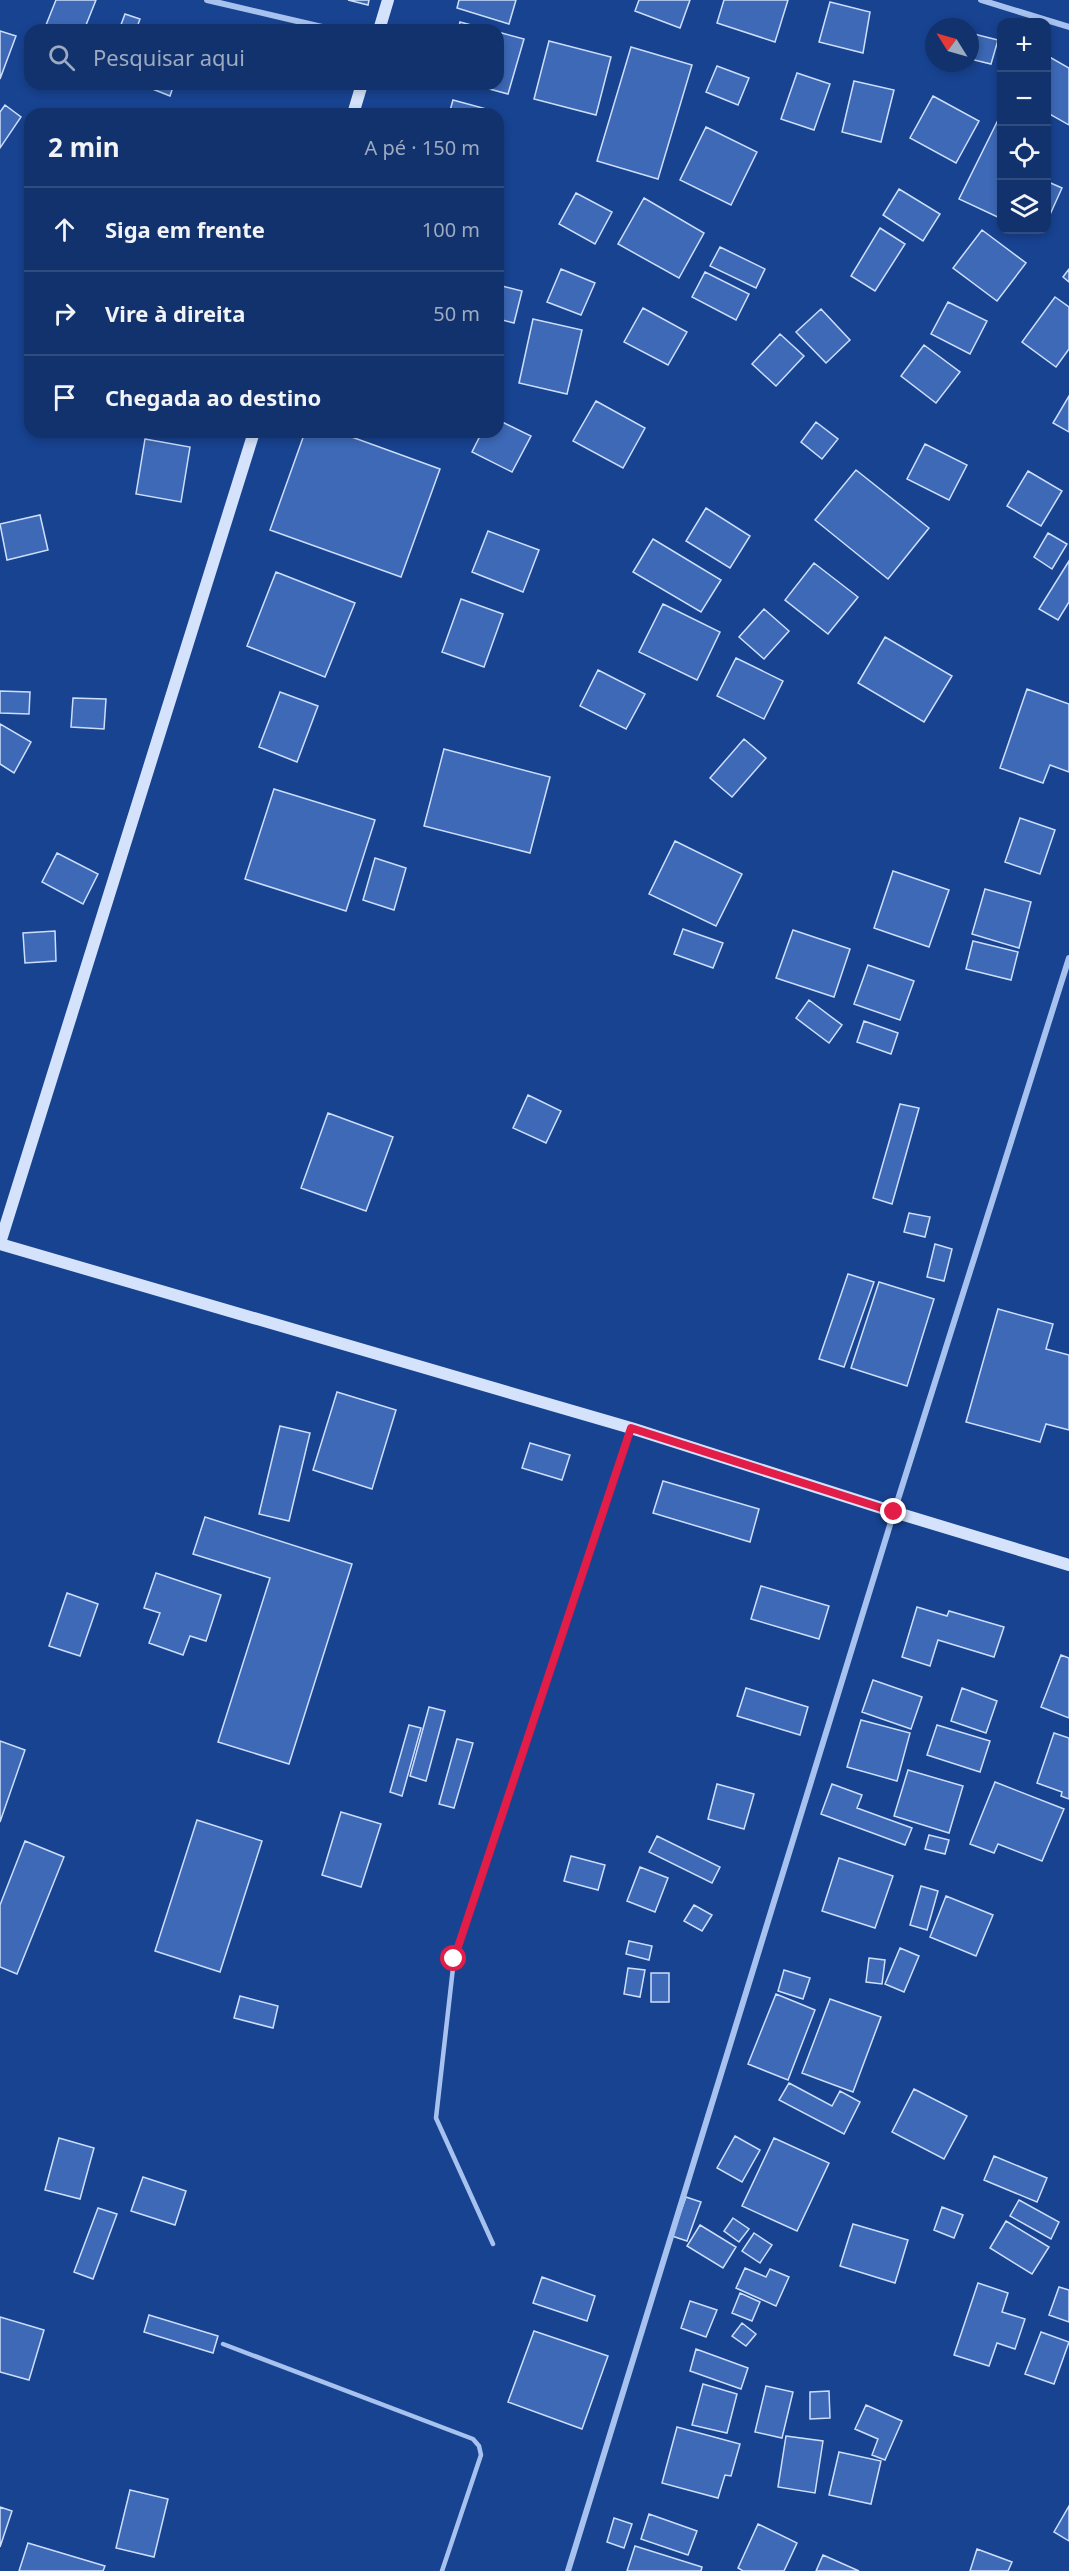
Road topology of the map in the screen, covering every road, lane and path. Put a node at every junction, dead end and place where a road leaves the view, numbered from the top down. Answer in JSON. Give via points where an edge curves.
{"nodes":[{"id":1,"x":207,"y":0,"type":"edge"},
{"id":2,"x":388,"y":0,"type":"edge"},
{"id":3,"x":981,"y":0,"type":"edge"},
{"id":4,"x":309,"y":24,"type":"edge"},
{"id":5,"x":381,"y":24,"type":"edge"},
{"id":6,"x":1069,"y":27,"type":"edge"},
{"id":7,"x":360,"y":90,"type":"edge"},
{"id":8,"x":354,"y":108,"type":"edge"},
{"id":9,"x":252,"y":438,"type":"edge"},
{"id":10,"x":1069,"y":958,"type":"edge"},
{"id":11,"x":0,"y":1244,"type":"edge"},
{"id":12,"x":631,"y":1428,"type":"junction"},
{"id":13,"x":894,"y":1512,"type":"junction"},
{"id":14,"x":1069,"y":1565,"type":"edge"},
{"id":15,"x":493,"y":2244,"type":"dead end"},
{"id":16,"x":223,"y":2344,"type":"dead end"},
{"id":17,"x":442,"y":2571,"type":"edge"},
{"id":18,"x":568,"y":2571,"type":"edge"}],
"edges":[{"from":1,"to":4,"type":"street"},
{"from":2,"to":5,"type":"street"},
{"from":3,"to":6,"type":"street"},
{"from":7,"to":8,"type":"street"},
{"from":9,"to":11,"type":"street"},
{"from":10,"to":13,"type":"street"},
{"from":11,"to":12,"type":"street"},
{"from":12,"to":13,"type":"street"},
{"from":12,"to":15,"type":"lane","via":[[454,1959],[436,2118]]},
{"from":13,"to":14,"type":"street"},
{"from":13,"to":18,"type":"street"},
{"from":16,"to":17,"type":"lane","via":[[473,2439],[481,2455]]}]}
